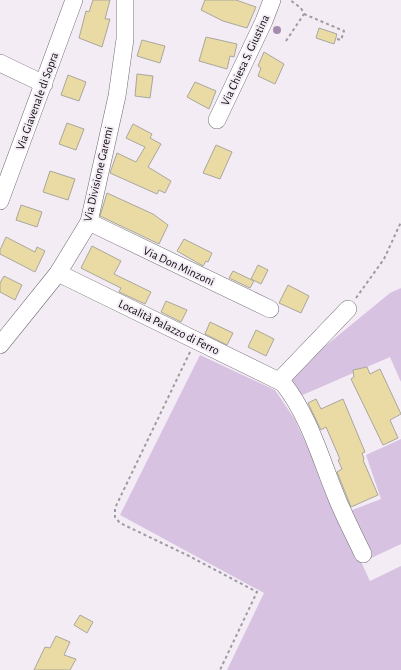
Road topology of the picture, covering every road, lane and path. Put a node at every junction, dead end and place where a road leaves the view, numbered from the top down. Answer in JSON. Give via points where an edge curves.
{"nodes":[{"id":1,"x":74,"y":0,"type":"edge"},
{"id":2,"x":125,"y":0,"type":"edge"},
{"id":3,"x":272,"y":0,"type":"edge"},
{"id":4,"x":290,"y":0,"type":"edge"},
{"id":5,"x":304,"y":14,"type":"junction"},
{"id":6,"x":337,"y":39,"type":"dead end"},
{"id":7,"x":286,"y":41,"type":"dead end"},
{"id":8,"x":0,"y":63,"type":"edge"},
{"id":9,"x":44,"y":84,"type":"junction"},
{"id":10,"x":217,"y":120,"type":"dead end"},
{"id":11,"x":0,"y":201,"type":"edge"},
{"id":12,"x":89,"y":222,"type":"junction"},
{"id":13,"x":401,"y":222,"type":"edge"},
{"id":14,"x":58,"y":273,"type":"junction"},
{"id":15,"x":270,"y":309,"type":"dead end"},
{"id":16,"x":348,"y":309,"type":"joint"},
{"id":17,"x":196,"y":340,"type":"junction"},
{"id":18,"x":0,"y":345,"type":"edge"},
{"id":19,"x":280,"y":380,"type":"junction"},
{"id":20,"x":363,"y":554,"type":"dead end"},
{"id":21,"x":220,"y":670,"type":"edge"}],
"edges":[{"from":1,"to":9,"type":"street","name":"Via Giavenale di Sopra"},
{"from":2,"to":12,"type":"street","name":"Via Divisione Garemi","via":[[124,39],[117,96]]},
{"from":3,"to":10,"type":"street","name":"Via Chiesa S. Giustina"},
{"from":4,"to":5,"type":"path","via":[[301,8]]},
{"from":5,"to":6,"type":"path","via":[[344,31],[341,40]]},
{"from":5,"to":7,"type":"path"},
{"from":8,"to":9,"type":"street"},
{"from":9,"to":11,"type":"street","name":"Via Giavenale di Sopra"},
{"from":12,"to":14,"type":"street","name":"Via Divisione Garemi"},
{"from":12,"to":15,"type":"street","name":"Via Don Minzoni"},
{"from":13,"to":16,"type":"path","via":[[384,259]]},
{"from":14,"to":17,"type":"street","name":"Località Palazzo di Ferro"},
{"from":14,"to":18,"type":"street","name":"Via Divisione Garemi"},
{"from":16,"to":19,"type":"street"},
{"from":17,"to":19,"type":"street","name":"Località Palazzo di Ferro"},
{"from":17,"to":21,"type":"path","via":[[115,508],[115,517],[120,523],[257,592]]},
{"from":19,"to":20,"type":"street","name":"Località Palazzo di Ferro","via":[[296,400],[306,419],[336,497]]}]}
